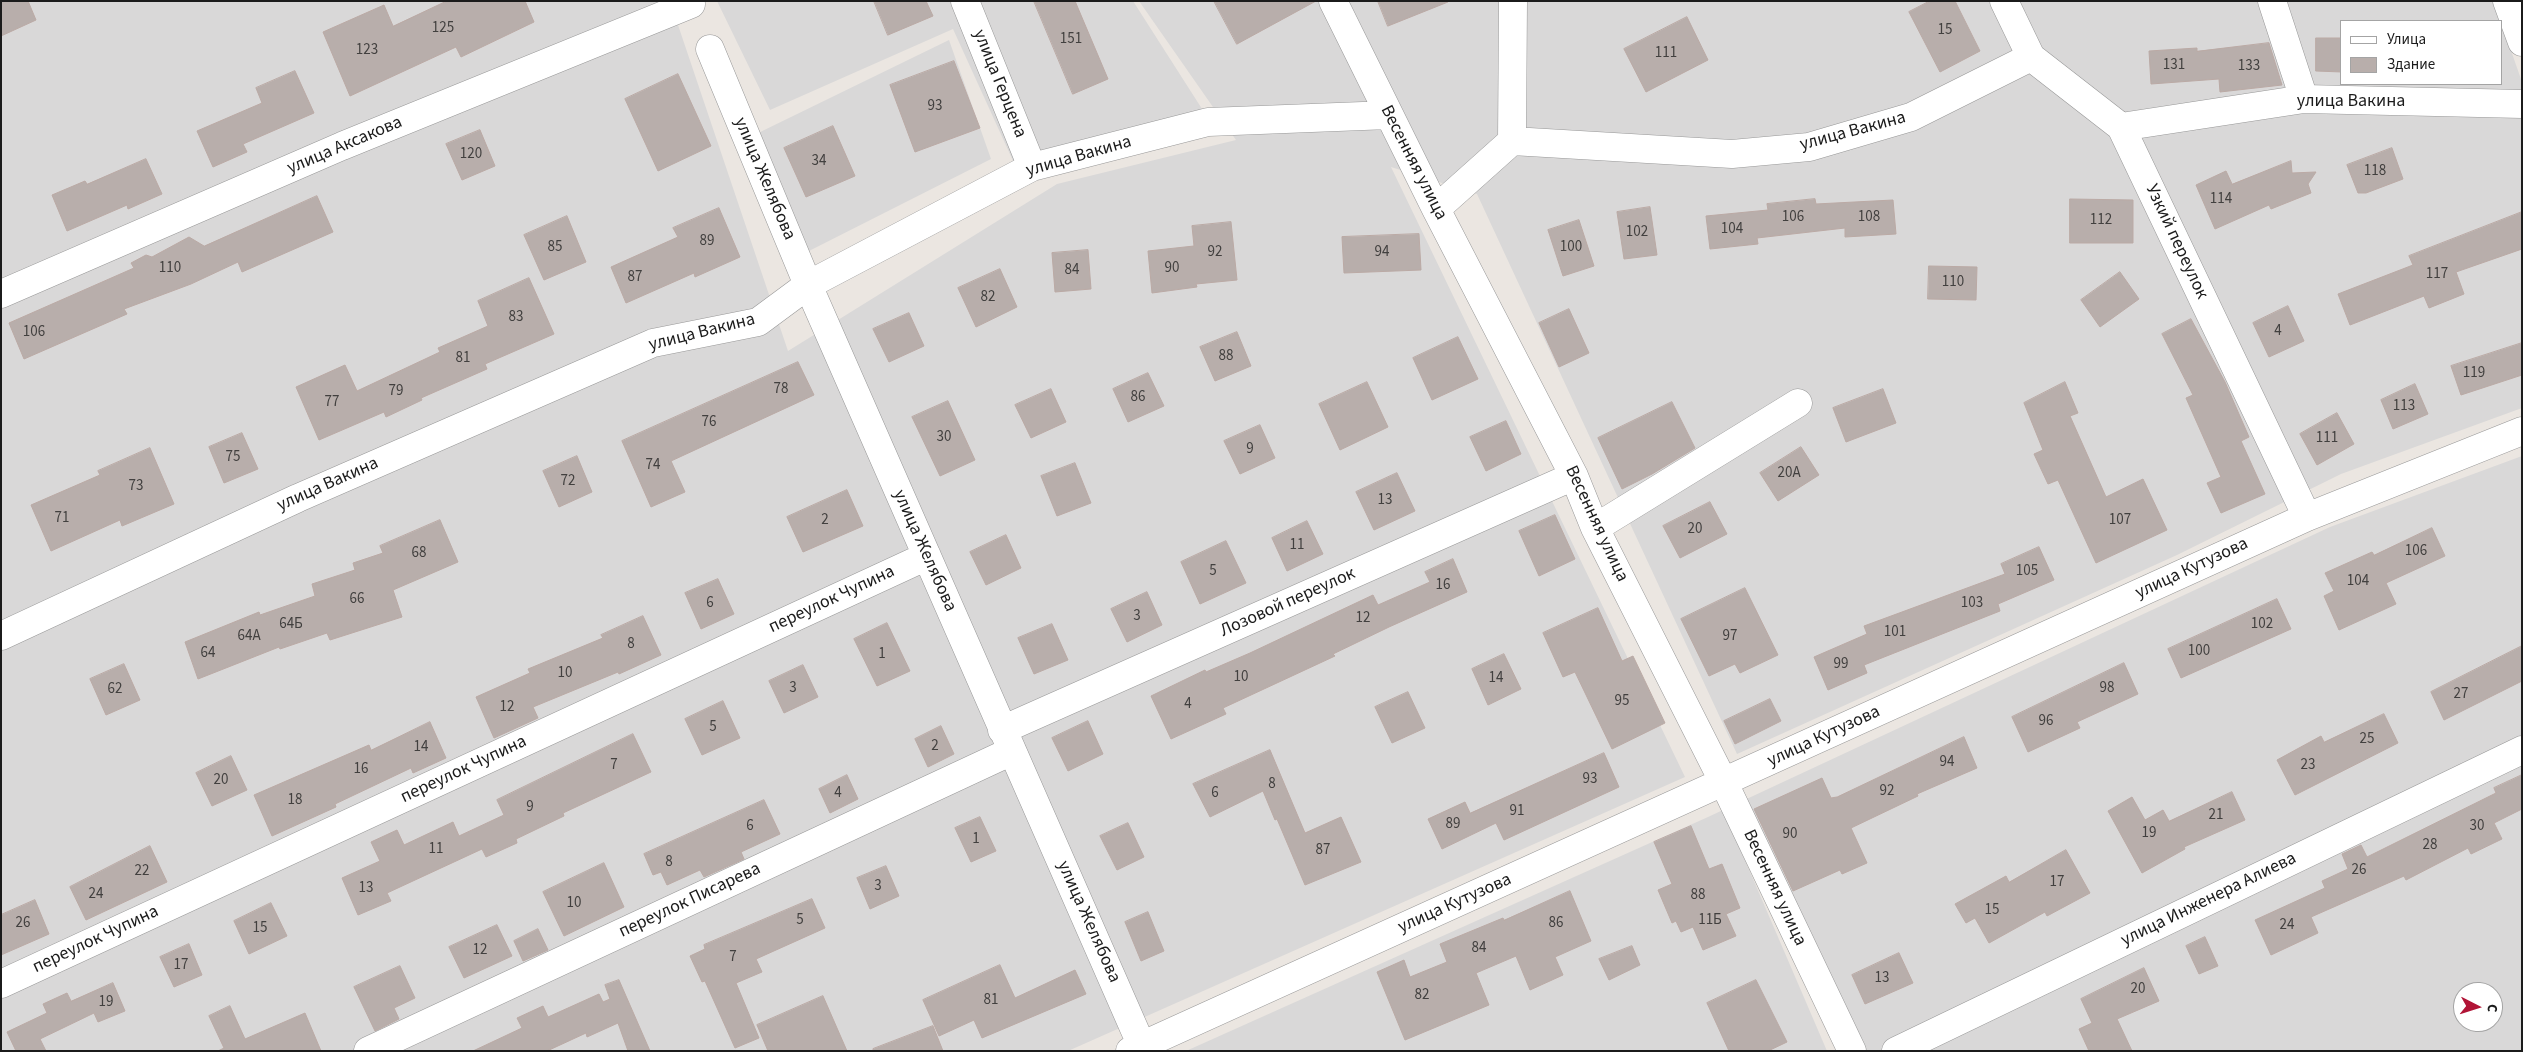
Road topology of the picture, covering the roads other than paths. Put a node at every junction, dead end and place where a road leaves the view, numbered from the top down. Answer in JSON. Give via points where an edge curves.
{"nodes":[{"id":1,"x":965,"y":1,"type":"edge"},
{"id":2,"x":1333,"y":1,"type":"edge"},
{"id":3,"x":1513,"y":1,"type":"edge"},
{"id":4,"x":2004,"y":1,"type":"edge"},
{"id":5,"x":2272,"y":1,"type":"edge"},
{"id":6,"x":2507,"y":1,"type":"edge"},
{"id":7,"x":691,"y":4,"type":"dead end"},
{"id":8,"x":2522,"y":42,"type":"edge"},
{"id":9,"x":710,"y":49,"type":"dead end"},
{"id":10,"x":2031,"y":56,"type":"junction"},
{"id":11,"x":2304,"y":99,"type":"junction"},
{"id":12,"x":2522,"y":104,"type":"edge"},
{"id":13,"x":1389,"y":115,"type":"junction"},
{"id":14,"x":2121,"y":128,"type":"junction"},
{"id":15,"x":1512,"y":141,"type":"junction"},
{"id":16,"x":1032,"y":167,"type":"junction"},
{"id":17,"x":1436,"y":209,"type":"junction"},
{"id":18,"x":808,"y":285,"type":"junction"},
{"id":19,"x":1,"y":294,"type":"edge"},
{"id":20,"x":1798,"y":403,"type":"dead end"},
{"id":21,"x":2522,"y":431,"type":"edge"},
{"id":22,"x":1574,"y":476,"type":"junction"},
{"id":23,"x":2307,"y":517,"type":"junction"},
{"id":24,"x":1595,"y":528,"type":"junction"},
{"id":25,"x":927,"y":556,"type":"junction"},
{"id":26,"x":1,"y":636,"type":"edge"},
{"id":27,"x":1008,"y":740,"type":"junction"},
{"id":28,"x":2522,"y":750,"type":"edge"},
{"id":29,"x":1724,"y":783,"type":"junction"},
{"id":30,"x":1,"y":984,"type":"edge"},
{"id":31,"x":1139,"y":1049,"type":"edge"},
{"id":32,"x":368,"y":1051,"type":"edge"},
{"id":33,"x":1852,"y":1051,"type":"edge"},
{"id":34,"x":1896,"y":1051,"type":"edge"}],
"edges":[{"from":1,"to":16,"type":"street","name":"улица Герцена"},
{"from":2,"to":13,"type":"street","name":"Весенняя улица"},
{"from":3,"to":15,"type":"street"},
{"from":4,"to":10,"type":"street","name":"Узкий переулок"},
{"from":5,"to":11,"type":"street"},
{"from":6,"to":8,"type":"street"},
{"from":7,"to":19,"type":"street","name":"улица Аксакова","via":[[342,146]]},
{"from":9,"to":18,"type":"street","name":"улица Желябова"},
{"from":10,"to":14,"type":"street","name":"Узкий переулок"},
{"from":10,"to":15,"type":"street","name":"улица Вакина","via":[[1911,117],[1808,147],[1732,154]]},
{"from":11,"to":12,"type":"street","name":"улица Вакина"},
{"from":11,"to":14,"type":"street","name":"улица Вакина"},
{"from":13,"to":16,"type":"street","name":"улица Вакина","via":[[1208,122]]},
{"from":13,"to":17,"type":"street","name":"Весенняя улица"},
{"from":14,"to":23,"type":"street","name":"Узкий переулок"},
{"from":15,"to":17,"type":"street"},
{"from":16,"to":18,"type":"street","name":"улица Вакина"},
{"from":17,"to":22,"type":"street","name":"Весенняя улица"},
{"from":18,"to":25,"type":"street","name":"улица Желябова"},
{"from":18,"to":26,"type":"street","name":"улица Вакина","via":[[758,322],[653,343],[298,498]]},
{"from":20,"to":24,"type":"street"},
{"from":21,"to":23,"type":"street","name":"улица Кутузова"},
{"from":22,"to":24,"type":"street","name":"Весенняя улица"},
{"from":22,"to":27,"type":"street","name":"Лозовой переулок"},
{"from":23,"to":29,"type":"street","name":"улица Кутузова"},
{"from":24,"to":29,"type":"street","name":"Весенняя улица"},
{"from":25,"to":27,"type":"street","name":"улица Желябова"},
{"from":25,"to":30,"type":"street","name":"переулок Чупина"},
{"from":27,"to":31,"type":"street","name":"улица Желябова"},
{"from":27,"to":32,"type":"street","name":"переулок Писарева"},
{"from":28,"to":34,"type":"street","name":"улица Инженера Алиева"},
{"from":29,"to":31,"type":"street","name":"улица Кутузова"},
{"from":29,"to":33,"type":"street","name":"Весенняя улица"}]}
